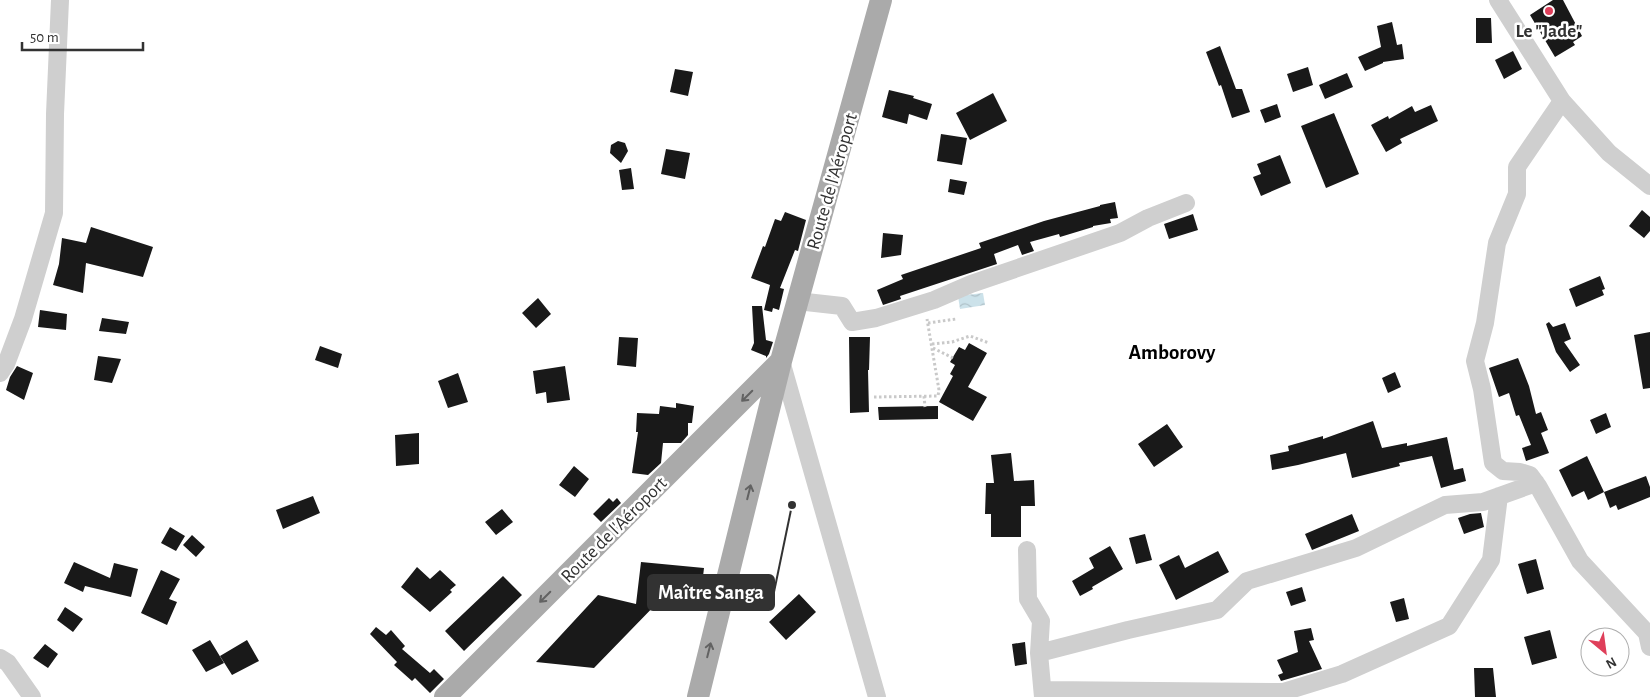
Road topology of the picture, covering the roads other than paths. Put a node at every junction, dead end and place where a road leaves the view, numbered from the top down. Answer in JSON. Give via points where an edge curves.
{"nodes":[{"id":1,"x":60,"y":0,"type":"edge"},
{"id":2,"x":881,"y":0,"type":"edge"},
{"id":3,"x":1498,"y":0,"type":"edge"},
{"id":4,"x":1562,"y":101,"type":"junction"},
{"id":5,"x":1650,"y":186,"type":"edge"},
{"id":6,"x":1186,"y":203,"type":"dead end"},
{"id":7,"x":797,"y":301,"type":"junction"},
{"id":8,"x":781,"y":361,"type":"junction"},
{"id":9,"x":0,"y":373,"type":"edge"},
{"id":10,"x":1536,"y":483,"type":"junction"},
{"id":11,"x":1499,"y":496,"type":"junction"},
{"id":12,"x":1027,"y":550,"type":"dead end"},
{"id":13,"x":1650,"y":646,"type":"edge"},
{"id":14,"x":1039,"y":653,"type":"junction"},
{"id":15,"x":0,"y":658,"type":"edge"},
{"id":16,"x":1043,"y":694,"type":"edge"},
{"id":17,"x":32,"y":697,"type":"edge"},
{"id":18,"x":445,"y":697,"type":"edge"},
{"id":19,"x":698,"y":697,"type":"edge"},
{"id":20,"x":877,"y":697,"type":"edge"}],
"edges":[{"from":1,"to":9,"type":"street","via":[[54,213],[22,319]]},
{"from":2,"to":7,"type":"main road","name":"Route de l'Aéroport"},
{"from":3,"to":4,"type":"street"},
{"from":4,"to":5,"type":"street","via":[[1609,153]]},
{"from":4,"to":10,"type":"street","via":[[1517,167],[1517,194],[1497,242],[1485,323],[1475,361],[1493,463],[1503,471],[1530,475]]},
{"from":6,"to":7,"type":"street","via":[[1120,233],[971,284],[924,304],[876,318],[852,322],[842,306]]},
{"from":7,"to":8,"type":"main road","name":"Route de l'Aéroport"},
{"from":8,"to":18,"type":"main road","name":"Route de l'Aéroport","one_way":true},
{"from":19,"to":8,"type":"main road","name":"Route de l'Aéroport","one_way":true},
{"from":8,"to":20,"type":"street"},
{"from":10,"to":11,"type":"street"},
{"from":10,"to":13,"type":"street","via":[[1580,561],[1647,632]]},
{"from":11,"to":14,"type":"street","via":[[1483,502],[1445,505],[1356,548],[1247,581],[1217,610]]},
{"from":11,"to":16,"type":"street","via":[[1491,560],[1449,626],[1342,674],[1283,692]]},
{"from":12,"to":14,"type":"street","via":[[1028,599],[1041,621]]},
{"from":14,"to":16,"type":"street"},
{"from":15,"to":17,"type":"street","via":[[8,663]]}]}
